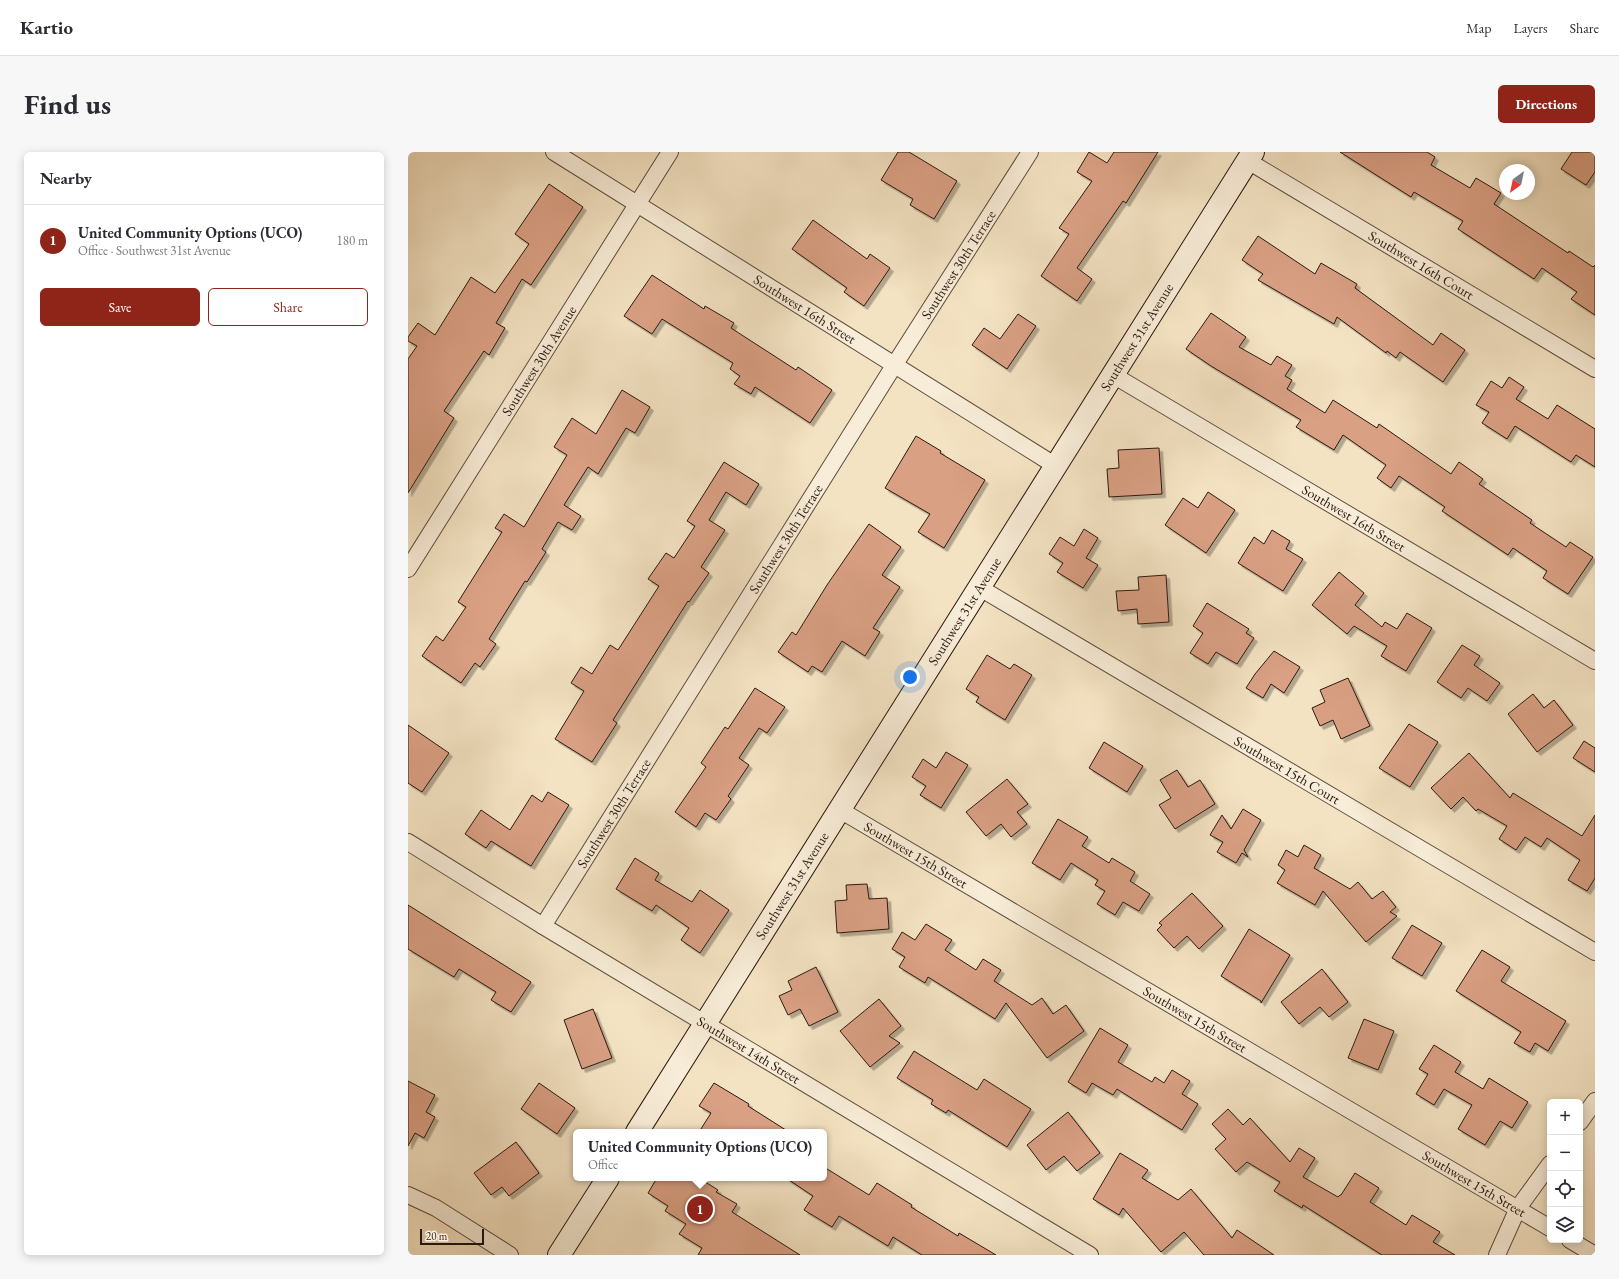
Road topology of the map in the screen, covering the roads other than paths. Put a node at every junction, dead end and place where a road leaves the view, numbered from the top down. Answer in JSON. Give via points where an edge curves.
{"nodes":[{"id":1,"x":554,"y":152,"type":"edge"},
{"id":2,"x":670,"y":152,"type":"edge"},
{"id":3,"x":1030,"y":152,"type":"edge"},
{"id":4,"x":1250,"y":157,"type":"edge"},
{"id":5,"x":638,"y":205,"type":"junction"},
{"id":6,"x":895,"y":364,"type":"junction"},
{"id":7,"x":1595,"y":369,"type":"edge"},
{"id":8,"x":1113,"y":375,"type":"junction"},
{"id":9,"x":1056,"y":466,"type":"junction"},
{"id":10,"x":408,"y":569,"type":"edge"},
{"id":11,"x":980,"y":588,"type":"junction"},
{"id":12,"x":1595,"y":661,"type":"edge"},
{"id":13,"x":840,"y":810,"type":"junction"},
{"id":14,"x":408,"y":842,"type":"edge"},
{"id":15,"x":543,"y":926,"type":"junction"},
{"id":16,"x":1595,"y":952,"type":"edge"},
{"id":17,"x":706,"y":1023,"type":"junction"},
{"id":18,"x":1595,"y":1101,"type":"edge"},
{"id":19,"x":1583,"y":1118,"type":"edge"},
{"id":20,"x":639,"y":1129,"type":"edge"},
{"id":21,"x":1547,"y":1168,"type":"edge"},
{"id":22,"x":606,"y":1181,"type":"edge"},
{"id":23,"x":408,"y":1195,"type":"edge"},
{"id":24,"x":1518,"y":1208,"type":"junction"},
{"id":25,"x":1547,"y":1226,"type":"edge"},
{"id":26,"x":1575,"y":1243,"type":"edge"},
{"id":27,"x":566,"y":1253,"type":"edge"},
{"id":28,"x":510,"y":1255,"type":"edge"},
{"id":29,"x":1090,"y":1255,"type":"edge"},
{"id":30,"x":1497,"y":1255,"type":"edge"},
{"id":31,"x":1594,"y":1255,"type":"edge"}],
"edges":[{"from":1,"to":5,"type":"street","name":"Southwest 16th Street"},
{"from":2,"to":5,"type":"street","name":"Southwest 30th Avenue"},
{"from":3,"to":6,"type":"street","name":"Southwest 30th Terrace"},
{"from":4,"to":7,"type":"street","name":"Southwest 16th Court"},
{"from":4,"to":8,"type":"street","name":"Southwest 31st Avenue"},
{"from":5,"to":6,"type":"street","name":"Southwest 16th Street"},
{"from":5,"to":10,"type":"street","name":"Southwest 30th Avenue"},
{"from":6,"to":9,"type":"street","name":"Southwest 16th Street"},
{"from":6,"to":15,"type":"street","name":"Southwest 30th Terrace"},
{"from":8,"to":9,"type":"street","name":"Southwest 31st Avenue"},
{"from":8,"to":12,"type":"street","name":"Southwest 16th Street"},
{"from":9,"to":11,"type":"street","name":"Southwest 31st Avenue"},
{"from":11,"to":13,"type":"street","name":"Southwest 31st Avenue"},
{"from":11,"to":16,"type":"street","name":"Southwest 15th Court"},
{"from":13,"to":17,"type":"street","name":"Southwest 31st Avenue"},
{"from":13,"to":24,"type":"street","name":"Southwest 15th Street"},
{"from":14,"to":15,"type":"street","name":"Southwest 14th Street"},
{"from":15,"to":17,"type":"street","name":"Southwest 14th Street"},
{"from":17,"to":20,"type":"street","name":"Southwest 31st Avenue"},
{"from":17,"to":29,"type":"street","name":"Southwest 14th Street"},
{"from":18,"to":19,"type":"street"},
{"from":21,"to":24,"type":"street"},
{"from":22,"to":27,"type":"street"},
{"from":23,"to":28,"type":"street","via":[[436,1208]]},
{"from":24,"to":25,"type":"street","name":"Southwest 15th Street"},
{"from":24,"to":30,"type":"street"},
{"from":26,"to":31,"type":"street"}]}
